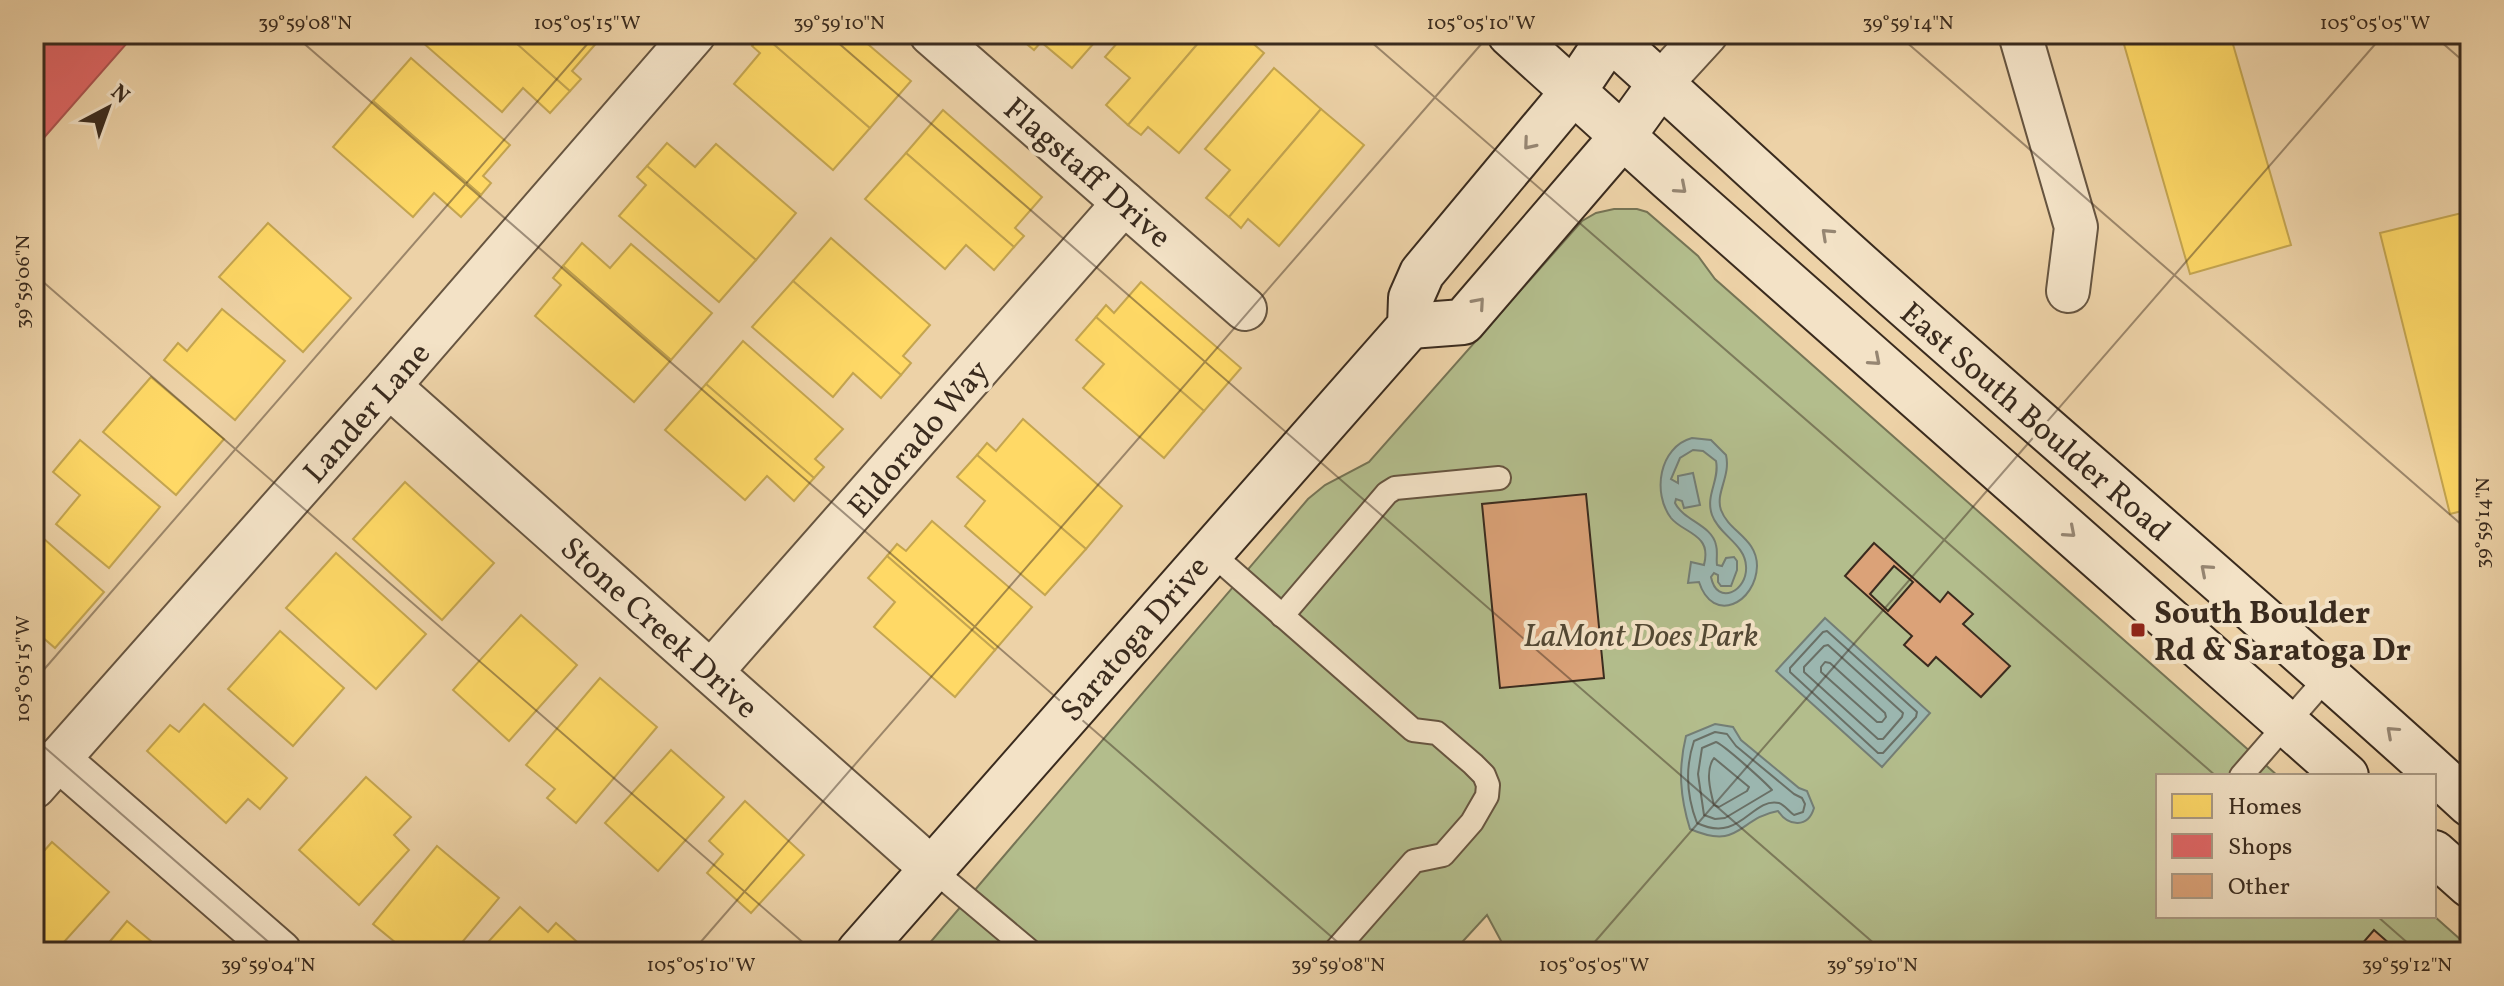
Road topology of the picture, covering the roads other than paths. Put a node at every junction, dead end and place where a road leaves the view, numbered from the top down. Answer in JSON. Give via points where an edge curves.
{"nodes":[{"id":1,"x":694,"y":34,"type":"edge"},
{"id":2,"x":931,"y":34,"type":"edge"},
{"id":3,"x":1510,"y":34,"type":"edge"},
{"id":4,"x":1706,"y":34,"type":"edge"},
{"id":5,"x":2020,"y":34,"type":"edge"},
{"id":6,"x":1610,"y":35,"type":"edge"},
{"id":7,"x":1661,"y":83,"type":"junction"},
{"id":8,"x":1573,"y":92,"type":"junction"},
{"id":9,"x":1622,"y":137,"type":"junction"},
{"id":10,"x":1124,"y":203,"type":"junction"},
{"id":11,"x":2068,"y":291,"type":"dead end"},
{"id":12,"x":1245,"y":309,"type":"dead end"},
{"id":13,"x":1410,"y":326,"type":"junction"},
{"id":14,"x":389,"y":386,"type":"junction"},
{"id":15,"x":1499,"y":478,"type":"dead end"},
{"id":16,"x":1210,"y":552,"type":"junction"},
{"id":17,"x":1282,"y":616,"type":"junction"},
{"id":18,"x":711,"y":672,"type":"junction"},
{"id":19,"x":2329,"y":675,"type":"junction"},
{"id":20,"x":2287,"y":724,"type":"junction"},
{"id":21,"x":46,"y":773,"type":"edge"},
{"id":22,"x":2243,"y":774,"type":"edge"},
{"id":23,"x":2344,"y":774,"type":"edge"},
{"id":24,"x":2470,"y":804,"type":"edge"},
{"id":25,"x":2436,"y":855,"type":"edge"},
{"id":26,"x":931,"y":868,"type":"junction"},
{"id":27,"x":2470,"y":885,"type":"edge"},
{"id":28,"x":280,"y":952,"type":"edge"},
{"id":29,"x":859,"y":952,"type":"edge"},
{"id":30,"x":1031,"y":952,"type":"edge"},
{"id":31,"x":1334,"y":952,"type":"edge"}],
"edges":[{"from":1,"to":14,"type":"street","name":"Lander Lane"},
{"from":2,"to":10,"type":"street","name":"Flagstaff Drive"},
{"from":3,"to":8,"type":"main road","name":"East South Boulder Road"},
{"from":4,"to":7,"type":"street"},
{"from":5,"to":11,"type":"street","via":[[2076,227]]},
{"from":6,"to":7,"type":"main road","name":"East South Boulder Road"},
{"from":6,"to":8,"type":"main road"},
{"from":7,"to":9,"type":"main road"},
{"from":19,"to":7,"type":"main road","name":"East South Boulder Road","one_way":true,"via":[[1885,287]]},
{"from":8,"to":9,"type":"main road","name":"East South Boulder Road"},
{"from":8,"to":13,"type":"main road","one_way":true,"via":[[1422,273],[1411,298]]},
{"from":13,"to":9,"type":"main road","one_way":true,"via":[[1463,322]]},
{"from":9,"to":20,"type":"main road","name":"East South Boulder Road","one_way":true},
{"from":10,"to":12,"type":"street","name":"Flagstaff Drive"},
{"from":10,"to":18,"type":"street","name":"Eldorado Way"},
{"from":13,"to":16,"type":"main road","name":"Saratoga Drive"},
{"from":14,"to":18,"type":"street","name":"Stone Creek Drive"},
{"from":14,"to":21,"type":"street","name":"Lander Lane"},
{"from":15,"to":17,"type":"lane","via":[[1387,493]]},
{"from":16,"to":17,"type":"lane"},
{"from":16,"to":26,"type":"main road","name":"Saratoga Drive"},
{"from":17,"to":31,"type":"lane","via":[[1413,730],[1437,733],[1484,775],[1488,785],[1482,808],[1443,855],[1414,861]]},
{"from":18,"to":26,"type":"street","name":"Stone Creek Drive"},
{"from":19,"to":20,"type":"lane"},
{"from":24,"to":19,"type":"main road","name":"East South Boulder Road","one_way":true},
{"from":20,"to":22,"type":"lane"},
{"from":20,"to":23,"type":"main road","name":"East South Boulder Road"},
{"from":21,"to":28,"type":"street"},
{"from":25,"to":27,"type":"main road"},
{"from":26,"to":29,"type":"main road","name":"Saratoga Drive"},
{"from":26,"to":30,"type":"lane"}]}
